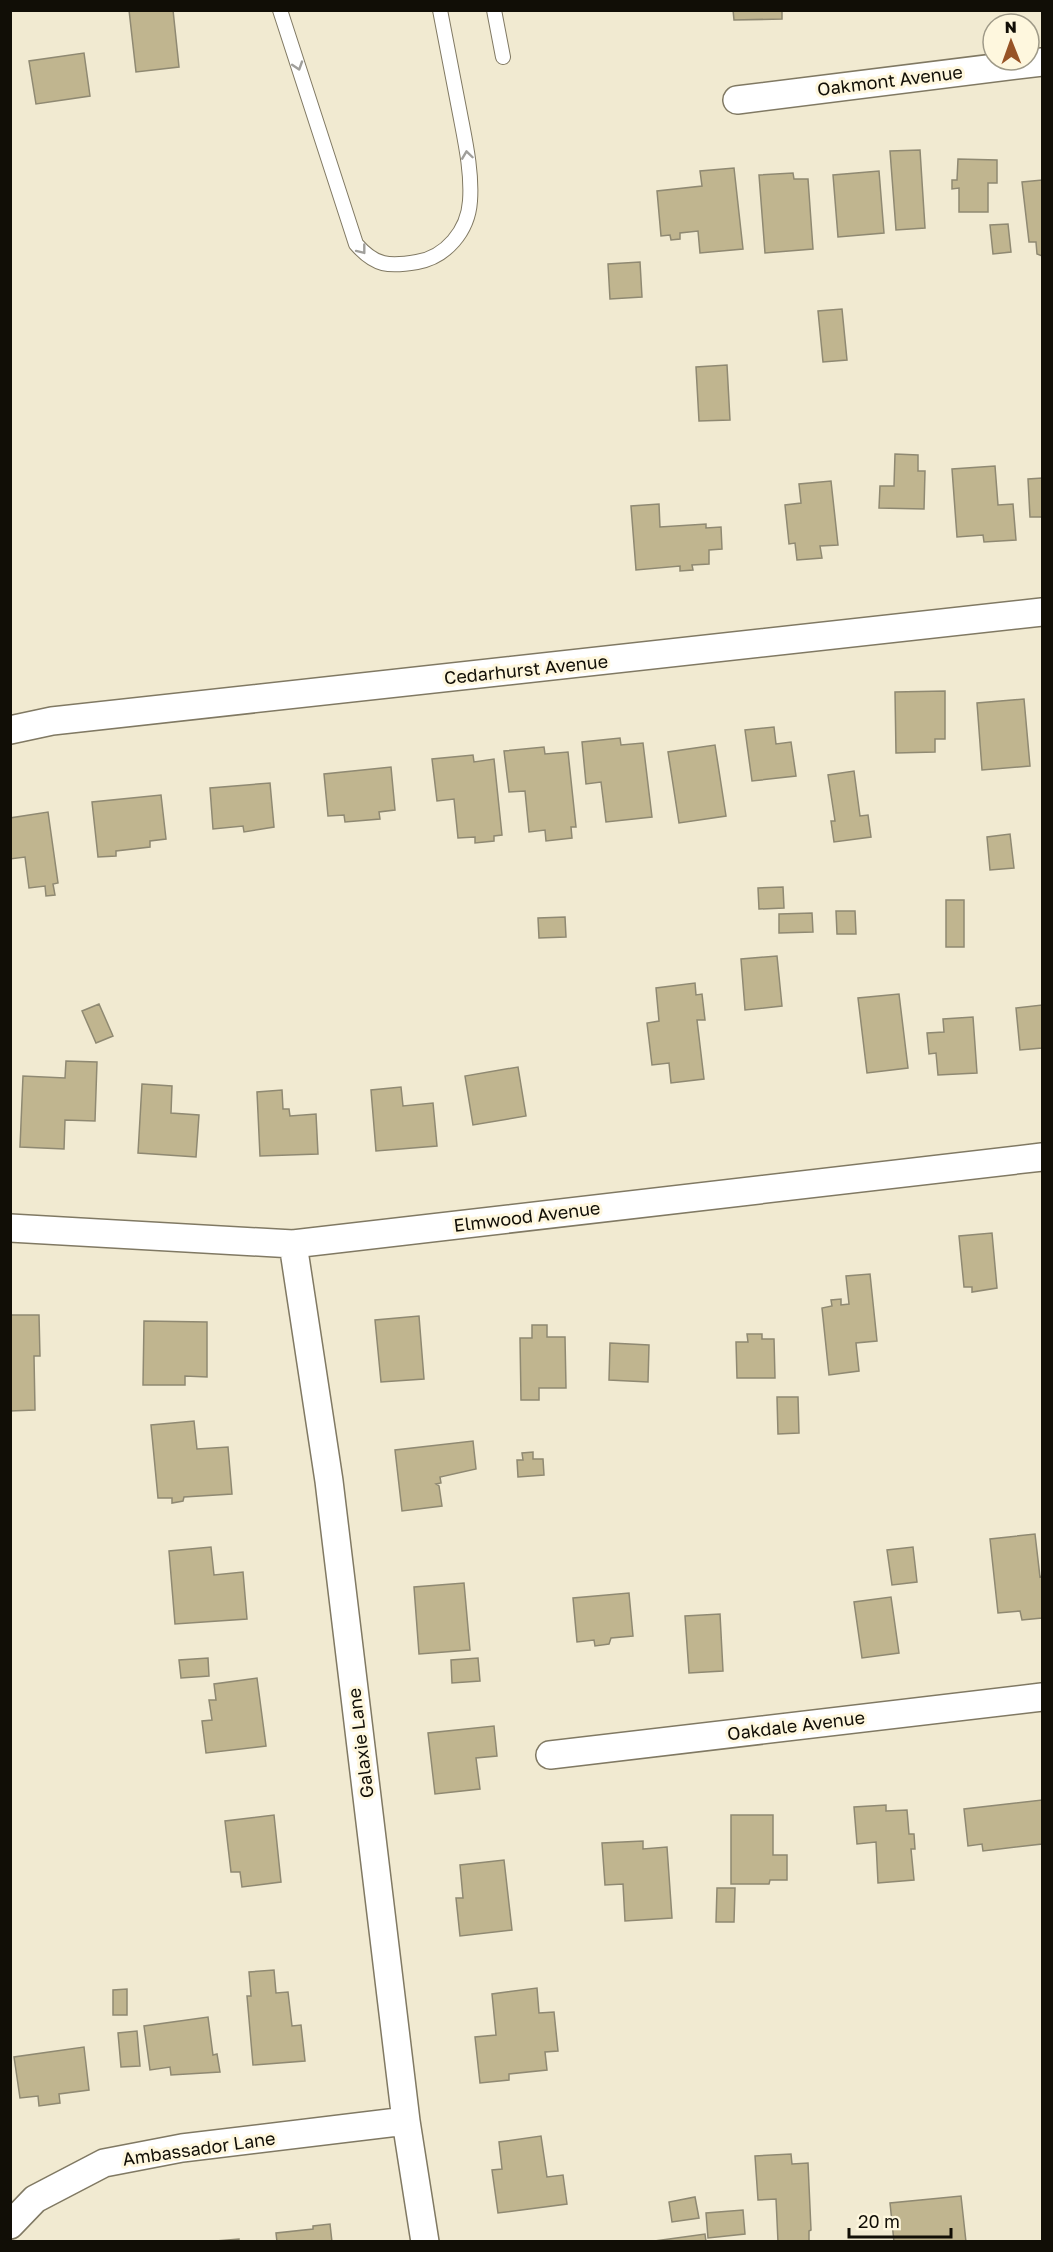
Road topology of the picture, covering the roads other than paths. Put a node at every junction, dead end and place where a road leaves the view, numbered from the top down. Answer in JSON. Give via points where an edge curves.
{"nodes":[{"id":1,"x":280,"y":10,"type":"edge"},
{"id":2,"x":440,"y":10,"type":"edge"},
{"id":3,"x":494,"y":10,"type":"edge"},
{"id":4,"x":503,"y":57,"type":"dead end"},
{"id":5,"x":1042,"y":62,"type":"edge"},
{"id":6,"x":737,"y":100,"type":"dead end"},
{"id":7,"x":1042,"y":612,"type":"edge"},
{"id":8,"x":10,"y":730,"type":"edge"},
{"id":9,"x":1042,"y":1157,"type":"edge"},
{"id":10,"x":10,"y":1228,"type":"edge"},
{"id":11,"x":293,"y":1244,"type":"junction"},
{"id":12,"x":1042,"y":1697,"type":"edge"},
{"id":13,"x":550,"y":1755,"type":"dead end"},
{"id":14,"x":406,"y":2121,"type":"junction"},
{"id":15,"x":10,"y":2225,"type":"edge"},
{"id":16,"x":425,"y":2241,"type":"edge"}],
"edges":[{"from":1,"to":2,"type":"lane","one_way":true,"via":[[356,244],[369,260],[397,265],[428,260],[448,249],[461,230],[470,203],[464,137]]},
{"from":3,"to":4,"type":"lane"},
{"from":5,"to":6,"type":"street","name":"Oakmont Avenue"},
{"from":7,"to":8,"type":"street","name":"Cedarhurst Avenue","via":[[52,721]]},
{"from":9,"to":11,"type":"street","name":"Elmwood Avenue"},
{"from":10,"to":11,"type":"street","name":"Elmwood Avenue"},
{"from":11,"to":14,"type":"street","name":"Galaxie Lane","via":[[329,1481]]},
{"from":12,"to":13,"type":"street","name":"Oakdale Avenue"},
{"from":14,"to":15,"type":"street","name":"Ambassador Lane","via":[[182,2148],[104,2163],[35,2199]]},
{"from":14,"to":16,"type":"street","name":"Galaxie Lane"}]}
